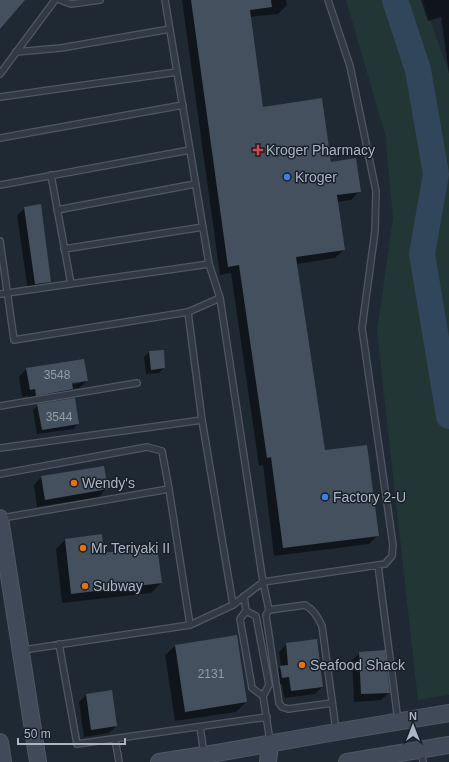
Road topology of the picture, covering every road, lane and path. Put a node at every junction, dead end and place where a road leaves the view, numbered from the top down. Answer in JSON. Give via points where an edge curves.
{"nodes":[{"id":1,"x":55,"y":0,"type":"edge"},
{"id":2,"x":60,"y":0,"type":"edge"},
{"id":3,"x":100,"y":0,"type":"edge"},
{"id":4,"x":165,"y":0,"type":"edge"},
{"id":5,"x":328,"y":0,"type":"edge"},
{"id":6,"x":170,"y":29,"type":"junction"},
{"id":7,"x":16,"y":52,"type":"junction"},
{"id":8,"x":177,"y":72,"type":"junction"},
{"id":9,"x":0,"y":74,"type":"edge"},
{"id":10,"x":0,"y":97,"type":"edge"},
{"id":11,"x":183,"y":105,"type":"junction"},
{"id":12,"x":0,"y":138,"type":"edge"},
{"id":13,"x":190,"y":150,"type":"junction"},
{"id":14,"x":51,"y":175,"type":"junction"},
{"id":15,"x":195,"y":184,"type":"junction"},
{"id":16,"x":0,"y":185,"type":"edge"},
{"id":17,"x":57,"y":210,"type":"junction"},
{"id":18,"x":203,"y":227,"type":"junction"},
{"id":19,"x":0,"y":241,"type":"edge"},
{"id":20,"x":64,"y":249,"type":"junction"},
{"id":21,"x":209,"y":264,"type":"junction"},
{"id":22,"x":71,"y":284,"type":"junction"},
{"id":23,"x":7,"y":293,"type":"junction"},
{"id":24,"x":0,"y":294,"type":"edge"},
{"id":25,"x":220,"y":298,"type":"junction"},
{"id":26,"x":188,"y":312,"type":"junction"},
{"id":27,"x":137,"y":383,"type":"dead end"},
{"id":28,"x":0,"y":406,"type":"edge"},
{"id":29,"x":202,"y":420,"type":"junction"},
{"id":30,"x":0,"y":448,"type":"edge"},
{"id":31,"x":0,"y":474,"type":"edge"},
{"id":32,"x":169,"y":489,"type":"junction"},
{"id":33,"x":0,"y":518,"type":"edge"},
{"id":34,"x":378,"y":564,"type":"junction"},
{"id":35,"x":263,"y":582,"type":"junction"},
{"id":36,"x":244,"y":596,"type":"junction"},
{"id":37,"x":233,"y":605,"type":"junction"},
{"id":38,"x":269,"y":610,"type":"junction"},
{"id":39,"x":246,"y":611,"type":"junction"},
{"id":40,"x":190,"y":625,"type":"junction"},
{"id":41,"x":59,"y":644,"type":"junction"},
{"id":42,"x":20,"y":650,"type":"junction"},
{"id":43,"x":263,"y":696,"type":"junction"},
{"id":44,"x":332,"y":703,"type":"junction"},
{"id":45,"x":446,"y":714,"type":"edge"},
{"id":46,"x":267,"y":716,"type":"junction"},
{"id":47,"x":398,"y":722,"type":"junction"},
{"id":48,"x":200,"y":727,"type":"junction"},
{"id":49,"x":336,"y":732,"type":"junction"},
{"id":50,"x":115,"y":739,"type":"junction"},
{"id":51,"x":0,"y":742,"type":"edge"},
{"id":52,"x":270,"y":744,"type":"junction"},
{"id":53,"x":449,"y":745,"type":"edge"},
{"id":54,"x":204,"y":755,"type":"junction"},
{"id":55,"x":422,"y":756,"type":"edge"},
{"id":56,"x":3,"y":762,"type":"edge"},
{"id":57,"x":38,"y":762,"type":"edge"},
{"id":58,"x":119,"y":762,"type":"edge"},
{"id":59,"x":159,"y":762,"type":"edge"},
{"id":60,"x":268,"y":762,"type":"edge"},
{"id":61,"x":347,"y":762,"type":"edge"}],
"edges":[{"from":1,"to":7,"type":"lane"},
{"from":2,"to":3,"type":"lane","via":[[71,4]]},
{"from":4,"to":6,"type":"lane"},
{"from":5,"to":34,"type":"lane","via":[[350,66],[376,191],[375,231],[362,328],[393,545],[392,556],[385,564]]},
{"from":6,"to":7,"type":"lane","via":[[61,48]]},
{"from":6,"to":8,"type":"lane"},
{"from":7,"to":9,"type":"lane"},
{"from":8,"to":10,"type":"lane"},
{"from":8,"to":11,"type":"lane"},
{"from":11,"to":12,"type":"lane"},
{"from":11,"to":13,"type":"lane"},
{"from":13,"to":14,"type":"lane"},
{"from":13,"to":15,"type":"lane"},
{"from":14,"to":16,"type":"lane"},
{"from":14,"to":17,"type":"lane"},
{"from":15,"to":17,"type":"lane"},
{"from":15,"to":18,"type":"lane"},
{"from":17,"to":20,"type":"lane"},
{"from":18,"to":20,"type":"lane"},
{"from":18,"to":21,"type":"lane"},
{"from":19,"to":23,"type":"lane"},
{"from":20,"to":22,"type":"lane"},
{"from":21,"to":22,"type":"lane"},
{"from":21,"to":25,"type":"lane"},
{"from":22,"to":23,"type":"lane"},
{"from":23,"to":24,"type":"lane"},
{"from":23,"to":26,"type":"lane","via":[[14,340]]},
{"from":25,"to":26,"type":"lane"},
{"from":25,"to":35,"type":"lane"},
{"from":26,"to":29,"type":"lane"},
{"from":27,"to":28,"type":"lane"},
{"from":29,"to":30,"type":"lane"},
{"from":29,"to":37,"type":"lane"},
{"from":31,"to":32,"type":"lane","via":[[147,447],[162,450]]},
{"from":32,"to":33,"type":"lane"},
{"from":32,"to":40,"type":"lane"},
{"from":33,"to":42,"type":"main road"},
{"from":34,"to":35,"type":"lane"},
{"from":34,"to":47,"type":"lane"},
{"from":35,"to":36,"type":"lane"},
{"from":35,"to":38,"type":"lane"},
{"from":36,"to":37,"type":"lane"},
{"from":36,"to":39,"type":"lane"},
{"from":37,"to":40,"type":"lane"},
{"from":38,"to":44,"type":"lane","via":[[305,605],[312,609],[322,626]]},
{"from":38,"to":44,"type":"lane","via":[[266,615],[279,703],[288,709]]},
{"from":39,"to":43,"type":"lane","via":[[240,619],[252,688]]},
{"from":39,"to":43,"type":"lane","via":[[256,616],[269,685]]},
{"from":40,"to":41,"type":"lane"},
{"from":41,"to":42,"type":"lane"},
{"from":41,"to":50,"type":"lane","via":[[77,744]]},
{"from":42,"to":57,"type":"main road"},
{"from":43,"to":46,"type":"lane"},
{"from":44,"to":49,"type":"lane"},
{"from":45,"to":47,"type":"main road"},
{"from":46,"to":48,"type":"lane"},
{"from":46,"to":52,"type":"lane"},
{"from":47,"to":49,"type":"main road"},
{"from":48,"to":50,"type":"lane"},
{"from":48,"to":54,"type":"lane"},
{"from":49,"to":52,"type":"main road"},
{"from":50,"to":58,"type":"lane"},
{"from":51,"to":56,"type":"main road"},
{"from":52,"to":54,"type":"main road"},
{"from":52,"to":60,"type":"main road"},
{"from":53,"to":55,"type":"main road"},
{"from":54,"to":59,"type":"main road"},
{"from":55,"to":61,"type":"main road"}]}
